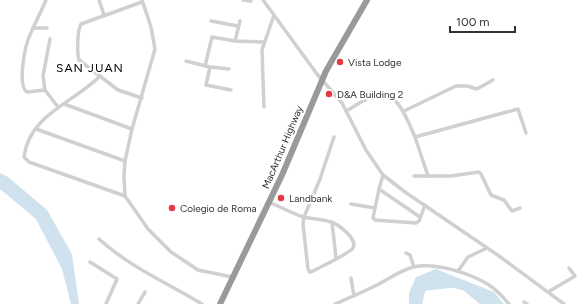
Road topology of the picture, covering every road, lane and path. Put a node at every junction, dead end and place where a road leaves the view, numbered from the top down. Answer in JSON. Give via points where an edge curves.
{"nodes":[{"id":1,"x":46,"y":0,"type":"edge"},
{"id":2,"x":99,"y":0,"type":"edge"},
{"id":3,"x":243,"y":0,"type":"edge"},
{"id":4,"x":263,"y":0,"type":"edge"},
{"id":5,"x":367,"y":0,"type":"edge"},
{"id":6,"x":142,"y":1,"type":"edge"},
{"id":7,"x":252,"y":1,"type":"dead end"},
{"id":8,"x":104,"y":15,"type":"junction"},
{"id":9,"x":274,"y":15,"type":"junction"},
{"id":10,"x":211,"y":21,"type":"dead end"},
{"id":11,"x":240,"y":21,"type":"dead end"},
{"id":12,"x":238,"y":26,"type":"junction"},
{"id":13,"x":33,"y":28,"type":"junction"},
{"id":14,"x":47,"y":28,"type":"dead end"},
{"id":15,"x":50,"y":39,"type":"dead end"},
{"id":16,"x":235,"y":41,"type":"junction"},
{"id":17,"x":264,"y":42,"type":"junction"},
{"id":18,"x":186,"y":61,"type":"dead end"},
{"id":19,"x":208,"y":66,"type":"junction"},
{"id":20,"x":229,"y":69,"type":"dead end"},
{"id":21,"x":100,"y":77,"type":"junction"},
{"id":22,"x":322,"y":80,"type":"junction"},
{"id":23,"x":493,"y":80,"type":"dead end"},
{"id":24,"x":45,"y":90,"type":"junction"},
{"id":25,"x":231,"y":90,"type":"dead end"},
{"id":26,"x":142,"y":98,"type":"junction"},
{"id":27,"x":64,"y":104,"type":"junction"},
{"id":28,"x":58,"y":107,"type":"junction"},
{"id":29,"x":264,"y":107,"type":"dead end"},
{"id":30,"x":346,"y":111,"type":"junction"},
{"id":31,"x":404,"y":111,"type":"junction"},
{"id":32,"x":36,"y":129,"type":"junction"},
{"id":33,"x":132,"y":129,"type":"junction"},
{"id":34,"x":526,"y":133,"type":"dead end"},
{"id":35,"x":334,"y":137,"type":"dead end"},
{"id":36,"x":415,"y":137,"type":"junction"},
{"id":37,"x":125,"y":161,"type":"junction"},
{"id":38,"x":384,"y":175,"type":"junction"},
{"id":39,"x":414,"y":176,"type":"dead end"},
{"id":40,"x":428,"y":176,"type":"junction"},
{"id":41,"x":379,"y":189,"type":"junction"},
{"id":42,"x":125,"y":196,"type":"junction"},
{"id":43,"x":269,"y":202,"type":"junction"},
{"id":44,"x":351,"y":204,"type":"dead end"},
{"id":45,"x":426,"y":205,"type":"junction"},
{"id":46,"x":375,"y":208,"type":"junction"},
{"id":47,"x":520,"y":208,"type":"dead end"},
{"id":48,"x":304,"y":217,"type":"junction"},
{"id":49,"x":420,"y":217,"type":"junction"},
{"id":50,"x":332,"y":222,"type":"junction"},
{"id":51,"x":99,"y":239,"type":"dead end"},
{"id":52,"x":487,"y":248,"type":"junction"},
{"id":53,"x":406,"y":253,"type":"dead end"},
{"id":54,"x":336,"y":258,"type":"junction"},
{"id":55,"x":90,"y":262,"type":"dead end"},
{"id":56,"x":414,"y":267,"type":"junction"},
{"id":57,"x":569,"y":268,"type":"dead end"},
{"id":58,"x":458,"y":271,"type":"junction"},
{"id":59,"x":232,"y":277,"type":"junction"},
{"id":60,"x":351,"y":278,"type":"dead end"},
{"id":61,"x":145,"y":292,"type":"dead end"},
{"id":62,"x":548,"y":292,"type":"junction"},
{"id":63,"x":354,"y":296,"type":"junction"},
{"id":64,"x":106,"y":302,"type":"edge"},
{"id":65,"x":112,"y":304,"type":"edge"},
{"id":66,"x":138,"y":304,"type":"edge"},
{"id":67,"x":202,"y":304,"type":"edge"},
{"id":68,"x":220,"y":304,"type":"edge"},
{"id":69,"x":335,"y":304,"type":"edge"},
{"id":70,"x":509,"y":304,"type":"edge"},
{"id":71,"x":564,"y":304,"type":"edge"}],
"edges":[{"from":1,"to":13,"type":"street"},
{"from":2,"to":8,"type":"street"},
{"from":3,"to":7,"type":"street"},
{"from":4,"to":9,"type":"street"},
{"from":5,"to":22,"type":"highway","name":"MacArthur Highway"},
{"from":6,"to":8,"type":"street"},
{"from":6,"to":26,"type":"street","via":[[155,49]]},
{"from":8,"to":21,"type":"street","via":[[84,22],[78,31],[79,60]]},
{"from":9,"to":17,"type":"street"},
{"from":9,"to":22,"type":"street"},
{"from":10,"to":12,"type":"street"},
{"from":11,"to":12,"type":"street"},
{"from":12,"to":16,"type":"street"},
{"from":13,"to":14,"type":"street"},
{"from":13,"to":24,"type":"street","via":[[26,48],[23,88],[27,92]]},
{"from":15,"to":24,"type":"street","via":[[43,76]]},
{"from":16,"to":17,"type":"street"},
{"from":16,"to":19,"type":"street","via":[[212,37]]},
{"from":17,"to":29,"type":"street","via":[[261,58]]},
{"from":18,"to":19,"type":"street"},
{"from":19,"to":20,"type":"street"},
{"from":19,"to":25,"type":"street","via":[[206,85]]},
{"from":21,"to":26,"type":"street","via":[[118,90]]},
{"from":21,"to":27,"type":"street"},
{"from":22,"to":30,"type":"street"},
{"from":22,"to":43,"type":"highway","name":"MacArthur Highway"},
{"from":23,"to":31,"type":"street","via":[[477,89],[456,86]]},
{"from":24,"to":28,"type":"street"},
{"from":26,"to":33,"type":"street"},
{"from":27,"to":28,"type":"street"},
{"from":27,"to":33,"type":"street"},
{"from":28,"to":32,"type":"street","via":[[42,120]]},
{"from":30,"to":31,"type":"street","via":[[380,94],[395,100]]},
{"from":30,"to":38,"type":"street","via":[[366,150]]},
{"from":31,"to":36,"type":"street"},
{"from":32,"to":37,"type":"street"},
{"from":32,"to":42,"type":"street","via":[[24,154],[27,161]]},
{"from":33,"to":37,"type":"street"},
{"from":34,"to":36,"type":"street","via":[[518,109]]},
{"from":35,"to":48,"type":"street"},
{"from":36,"to":40,"type":"street"},
{"from":37,"to":42,"type":"street"},
{"from":38,"to":41,"type":"street"},
{"from":38,"to":45,"type":"street","via":[[400,189]]},
{"from":39,"to":40,"type":"street"},
{"from":40,"to":47,"type":"street","via":[[479,172],[491,195],[504,200],[512,211]]},
{"from":41,"to":46,"type":"street"},
{"from":41,"to":49,"type":"street"},
{"from":42,"to":59,"type":"street","via":[[148,229],[171,252],[198,270]]},
{"from":43,"to":48,"type":"street"},
{"from":43,"to":59,"type":"highway","name":"MacArthur Highway"},
{"from":44,"to":46,"type":"street"},
{"from":45,"to":49,"type":"street"},
{"from":45,"to":52,"type":"street"},
{"from":46,"to":49,"type":"street","via":[[375,220],[416,223]]},
{"from":48,"to":50,"type":"street"},
{"from":48,"to":54,"type":"street","via":[[309,271]]},
{"from":50,"to":54,"type":"street"},
{"from":50,"to":54,"type":"street","via":[[354,242],[353,248]]},
{"from":51,"to":67,"type":"street","via":[[119,257]]},
{"from":52,"to":58,"type":"street","via":[[468,257]]},
{"from":52,"to":62,"type":"street"},
{"from":53,"to":56,"type":"street","via":[[410,255]]},
{"from":55,"to":64,"type":"street","via":[[117,279]]},
{"from":56,"to":58,"type":"street","via":[[438,266]]},
{"from":56,"to":63,"type":"street"},
{"from":57,"to":62,"type":"street","via":[[575,276]]},
{"from":58,"to":70,"type":"street","via":[[483,281]]},
{"from":59,"to":68,"type":"highway","name":"MacArthur Highway"},
{"from":60,"to":63,"type":"street"},
{"from":61,"to":66,"type":"street"},
{"from":62,"to":71,"type":"street"},
{"from":63,"to":69,"type":"street"},
{"from":64,"to":65,"type":"street"}]}
